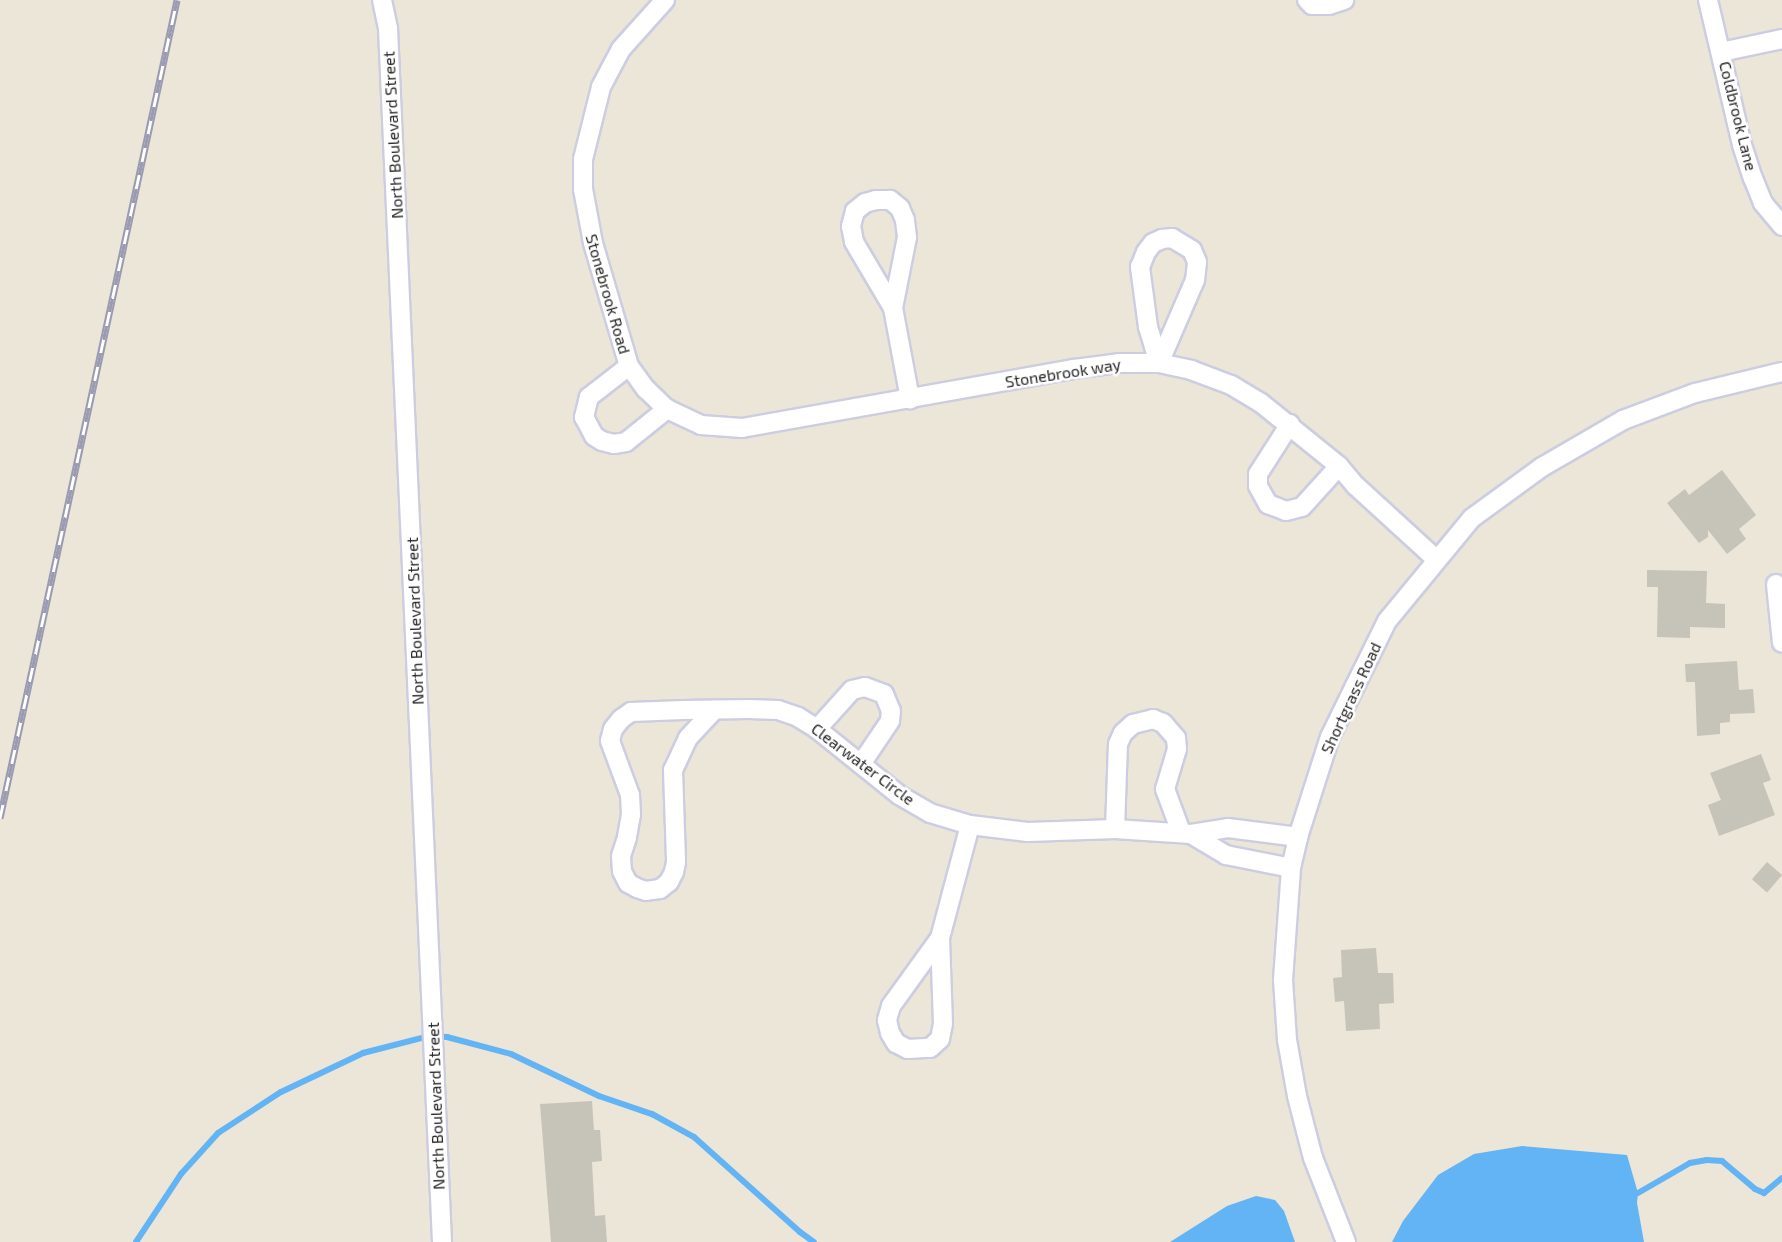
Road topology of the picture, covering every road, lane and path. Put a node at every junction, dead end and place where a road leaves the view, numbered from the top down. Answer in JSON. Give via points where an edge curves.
{"nodes":[{"id":1,"x":382,"y":0,"type":"edge"},
{"id":2,"x":1307,"y":0,"type":"edge"},
{"id":3,"x":1344,"y":0,"type":"edge"},
{"id":4,"x":1708,"y":0,"type":"edge"},
{"id":5,"x":657,"y":3,"type":"edge"},
{"id":6,"x":1782,"y":39,"type":"edge"},
{"id":7,"x":1721,"y":52,"type":"junction"},
{"id":8,"x":1782,"y":226,"type":"edge"},
{"id":9,"x":893,"y":308,"type":"junction"},
{"id":10,"x":1159,"y":363,"type":"junction"},
{"id":11,"x":629,"y":366,"type":"junction"},
{"id":12,"x":1782,"y":372,"type":"edge"},
{"id":13,"x":910,"y":399,"type":"junction"},
{"id":14,"x":667,"y":409,"type":"junction"},
{"id":15,"x":1290,"y":424,"type":"junction"},
{"id":16,"x":1339,"y":466,"type":"junction"},
{"id":17,"x":1436,"y":559,"type":"junction"},
{"id":18,"x":1776,"y":584,"type":"dead end"},
{"id":19,"x":1782,"y":643,"type":"edge"},
{"id":20,"x":714,"y":710,"type":"junction"},
{"id":21,"x":817,"y":729,"type":"junction"},
{"id":22,"x":861,"y":764,"type":"junction"},
{"id":23,"x":970,"y":825,"type":"junction"},
{"id":24,"x":1115,"y":830,"type":"junction"},
{"id":25,"x":1186,"y":833,"type":"junction"},
{"id":26,"x":1298,"y":837,"type":"junction"},
{"id":27,"x":1291,"y":868,"type":"junction"},
{"id":28,"x":940,"y":938,"type":"junction"},
{"id":29,"x":442,"y":1242,"type":"edge"},
{"id":30,"x":1346,"y":1242,"type":"edge"}],
"edges":[{"from":1,"to":29,"type":"street","name":"North Boulevard Street","via":[[389,40]]},
{"from":2,"to":3,"type":"street","via":[[1312,5],[1329,5]]},
{"from":4,"to":7,"type":"street","name":"Coldbrook Lane"},
{"from":5,"to":11,"type":"street","name":"Stonebrook Road","via":[[621,50],[601,87],[583,159],[586,215]]},
{"from":6,"to":7,"type":"street"},
{"from":7,"to":8,"type":"street","name":"Coldbrook Lane","via":[[1753,178],[1763,203]]},
{"from":9,"to":9,"type":"street","via":[[907,237],[905,220],[900,208],[890,200],[876,200],[855,211],[851,226],[854,242]]},
{"from":9,"to":13,"type":"street"},
{"from":10,"to":10,"type":"street","via":[[1195,280],[1197,262],[1192,250],[1173,238],[1153,243],[1140,267],[1148,327]]},
{"from":10,"to":13,"type":"street","name":"Stonebrook way","via":[[1084,368]]},
{"from":10,"to":15,"type":"street","name":"Stonebrook way","via":[[1231,385]]},
{"from":11,"to":14,"type":"street","name":"Stonebrook Road"},
{"from":11,"to":14,"type":"street","via":[[589,397],[584,417],[594,436],[614,444],[626,442]]},
{"from":12,"to":17,"type":"street","name":"Shortgrass Road","via":[[1695,393],[1623,420],[1542,467],[1472,518]]},
{"from":13,"to":14,"type":"street","name":"Stonebrook Road","via":[[742,428],[701,424]]},
{"from":15,"to":16,"type":"street","name":"Stonebrook way"},
{"from":15,"to":16,"type":"street","via":[[1258,474],[1257,486],[1268,504],[1286,511],[1302,507]]},
{"from":16,"to":17,"type":"street","name":"Stonebrook way"},
{"from":17,"to":26,"type":"street","name":"Shortgrass Road","via":[[1387,621],[1330,737]]},
{"from":18,"to":19,"type":"street"},
{"from":20,"to":20,"type":"street","name":"Clearwater Circle","via":[[632,712],[613,729],[610,741],[626,779],[631,814],[621,856],[622,871],[628,883],[637,888],[660,889],[674,872],[674,770],[688,738]]},
{"from":20,"to":21,"type":"street","name":"Clearwater Circle","via":[[778,710]]},
{"from":21,"to":22,"type":"street","name":"Clearwater Circle"},
{"from":21,"to":22,"type":"street","via":[[852,690],[873,688],[884,694],[891,711],[890,722]]},
{"from":22,"to":23,"type":"street","name":"Clearwater Circle","via":[[899,795],[930,813]]},
{"from":23,"to":24,"type":"street","name":"Clearwater Circle","via":[[1028,832]]},
{"from":23,"to":28,"type":"street"},
{"from":24,"to":25,"type":"street","name":"Clearwater Circle"},
{"from":24,"to":25,"type":"street","via":[[1118,744],[1132,724],[1153,719],[1163,723],[1176,738],[1178,749],[1165,789]]},
{"from":25,"to":26,"type":"street","name":"Clearwater Circle","via":[[1228,828]]},
{"from":25,"to":27,"type":"street","name":"Clearwater Circle","via":[[1226,855]]},
{"from":26,"to":27,"type":"street","name":"Shortgrass Road"},
{"from":27,"to":30,"type":"street","name":"Shortgrass Road","via":[[1283,980],[1287,1040],[1313,1158]]},
{"from":28,"to":28,"type":"street","via":[[891,1006],[890,1033],[896,1043],[908,1049],[930,1048],[940,1039],[944,1024]]}]}
